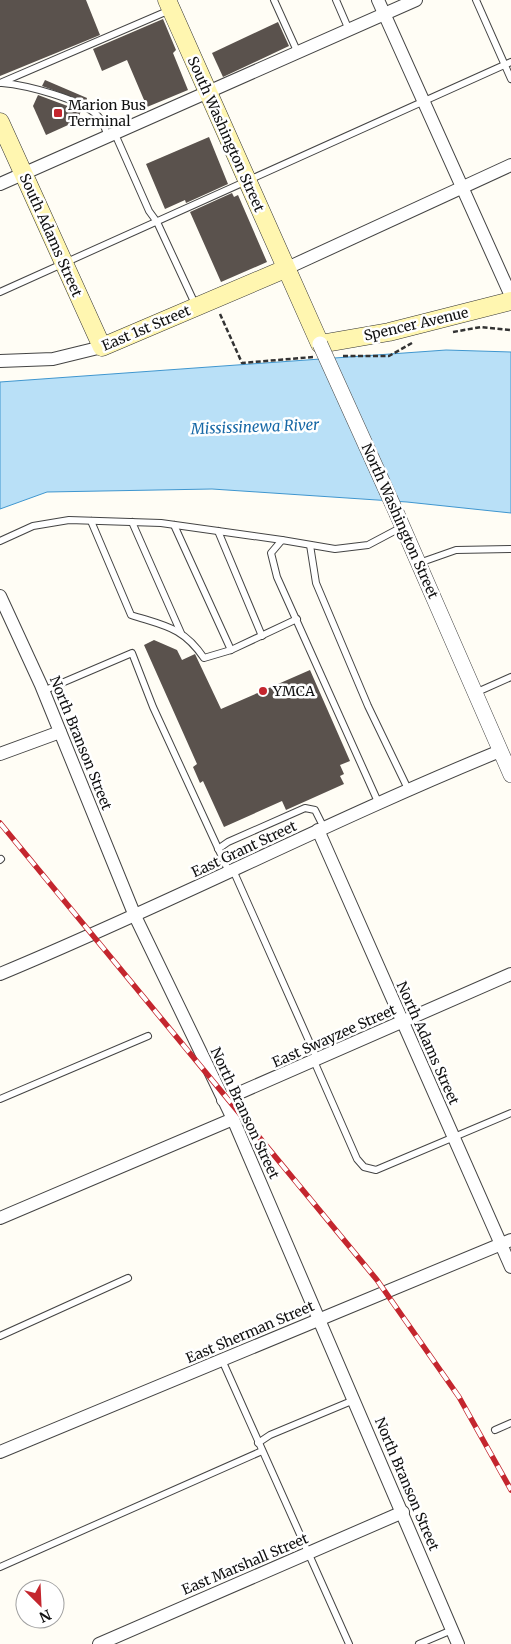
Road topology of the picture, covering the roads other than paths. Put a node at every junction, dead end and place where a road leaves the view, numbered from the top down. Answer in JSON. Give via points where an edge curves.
{"nodes":[{"id":1,"x":274,"y":0,"type":"edge"},
{"id":2,"x":336,"y":0,"type":"edge"},
{"id":3,"x":378,"y":0,"type":"edge"},
{"id":4,"x":416,"y":0,"type":"edge"},
{"id":5,"x":476,"y":0,"type":"edge"},
{"id":6,"x":169,"y":5,"type":"edge"},
{"id":7,"x":384,"y":14,"type":"junction"},
{"id":8,"x":349,"y":30,"type":"junction"},
{"id":9,"x":298,"y":53,"type":"junction"},
{"id":10,"x":508,"y":64,"type":"edge"},
{"id":11,"x":511,"y":79,"type":"edge"},
{"id":12,"x":0,"y":83,"type":"edge"},
{"id":13,"x":209,"y":93,"type":"junction"},
{"id":14,"x":423,"y":102,"type":"junction"},
{"id":15,"x":0,"y":122,"type":"edge"},
{"id":16,"x":112,"y":136,"type":"junction"},
{"id":17,"x":511,"y":165,"type":"edge"},
{"id":18,"x":23,"y":174,"type":"junction"},
{"id":19,"x":247,"y":181,"type":"junction"},
{"id":20,"x":0,"y":184,"type":"edge"},
{"id":21,"x":462,"y":187,"type":"junction"},
{"id":22,"x":158,"y":222,"type":"junction"},
{"id":23,"x":64,"y":264,"type":"junction"},
{"id":24,"x":285,"y":269,"type":"junction"},
{"id":25,"x":0,"y":292,"type":"edge"},
{"id":26,"x":511,"y":296,"type":"edge"},
{"id":27,"x":511,"y":301,"type":"edge"},
{"id":28,"x":197,"y":307,"type":"junction"},
{"id":29,"x":320,"y":344,"type":"junction"},
{"id":30,"x":102,"y":348,"type":"junction"},
{"id":31,"x":0,"y":361,"type":"edge"},
{"id":32,"x":400,"y":520,"type":"junction"},
{"id":33,"x":91,"y":521,"type":"junction"},
{"id":34,"x":132,"y":522,"type":"junction"},
{"id":35,"x":174,"y":525,"type":"junction"},
{"id":36,"x":218,"y":531,"type":"junction"},
{"id":37,"x":282,"y":540,"type":"junction"},
{"id":38,"x":0,"y":541,"type":"edge"},
{"id":39,"x":310,"y":545,"type":"junction"},
{"id":40,"x":511,"y":549,"type":"edge"},
{"id":41,"x":419,"y":564,"type":"junction"},
{"id":42,"x":0,"y":596,"type":"edge"},
{"id":43,"x":297,"y":619,"type":"junction"},
{"id":44,"x":181,"y":634,"type":"junction"},
{"id":45,"x":262,"y":636,"type":"junction"},
{"id":46,"x":232,"y":650,"type":"junction"},
{"id":47,"x":511,"y":677,"type":"edge"},
{"id":48,"x":43,"y":691,"type":"junction"},
{"id":49,"x":475,"y":693,"type":"junction"},
{"id":50,"x":60,"y":732,"type":"junction"},
{"id":51,"x":500,"y":751,"type":"junction"},
{"id":52,"x":0,"y":754,"type":"edge"},
{"id":53,"x":511,"y":774,"type":"edge"},
{"id":54,"x":408,"y":789,"type":"junction"},
{"id":55,"x":379,"y":804,"type":"junction"},
{"id":56,"x":321,"y":829,"type":"junction"},
{"id":57,"x":218,"y":849,"type":"junction"},
{"id":58,"x":231,"y":871,"type":"junction"},
{"id":59,"x":135,"y":916,"type":"junction"},
{"id":60,"x":0,"y":974,"type":"edge"},
{"id":61,"x":511,"y":974,"type":"edge"},
{"id":62,"x":402,"y":1022,"type":"junction"},
{"id":63,"x":148,"y":1036,"type":"dead end"},
{"id":64,"x":316,"y":1060,"type":"junction"},
{"id":65,"x":0,"y":1099,"type":"edge"},
{"id":66,"x":224,"y":1100,"type":"junction"},
{"id":67,"x":511,"y":1113,"type":"edge"},
{"id":68,"x":233,"y":1119,"type":"junction"},
{"id":69,"x":454,"y":1138,"type":"junction"},
{"id":70,"x":0,"y":1218,"type":"edge"},
{"id":71,"x":506,"y":1242,"type":"edge"},
{"id":72,"x":511,"y":1267,"type":"edge"},
{"id":73,"x":128,"y":1278,"type":"dead end"},
{"id":74,"x":320,"y":1319,"type":"junction"},
{"id":75,"x":0,"y":1336,"type":"edge"},
{"id":76,"x":222,"y":1360,"type":"junction"},
{"id":77,"x":354,"y":1400,"type":"junction"},
{"id":78,"x":511,"y":1423,"type":"edge"},
{"id":79,"x":495,"y":1430,"type":"dead end"},
{"id":80,"x":258,"y":1443,"type":"junction"},
{"id":81,"x":262,"y":1451,"type":"junction"},
{"id":82,"x":0,"y":1452,"type":"edge"},
{"id":83,"x":403,"y":1512,"type":"junction"},
{"id":84,"x":308,"y":1553,"type":"junction"},
{"id":85,"x":0,"y":1567,"type":"edge"},
{"id":86,"x":452,"y":1630,"type":"junction"},
{"id":87,"x":99,"y":1644,"type":"edge"},
{"id":88,"x":349,"y":1644,"type":"edge"},
{"id":89,"x":419,"y":1644,"type":"edge"},
{"id":90,"x":458,"y":1644,"type":"edge"}],
"edges":[{"from":1,"to":9,"type":"lane"},
{"from":2,"to":8,"type":"lane"},
{"from":3,"to":7,"type":"street"},
{"from":4,"to":7,"type":"street"},
{"from":5,"to":10,"type":"lane"},
{"from":6,"to":12,"type":"lane"},
{"from":6,"to":13,"type":"main road","name":"South Washington Street"},
{"from":7,"to":8,"type":"street"},
{"from":7,"to":14,"type":"street"},
{"from":8,"to":9,"type":"street"},
{"from":9,"to":13,"type":"street"},
{"from":10,"to":11,"type":"lane"},
{"from":10,"to":14,"type":"lane"},
{"from":12,"to":16,"type":"lane","via":[[38,89],[85,106],[99,116]]},
{"from":13,"to":16,"type":"street"},
{"from":13,"to":19,"type":"main road","name":"South Washington Street"},
{"from":14,"to":19,"type":"lane"},
{"from":14,"to":21,"type":"street"},
{"from":15,"to":18,"type":"main road","name":"South Adams Street"},
{"from":16,"to":18,"type":"street"},
{"from":16,"to":22,"type":"lane","via":[[148,211]]},
{"from":17,"to":21,"type":"street"},
{"from":18,"to":20,"type":"street"},
{"from":18,"to":23,"type":"main road","name":"South Adams Street"},
{"from":19,"to":22,"type":"lane"},
{"from":19,"to":24,"type":"main road","name":"South Washington Street"},
{"from":21,"to":24,"type":"street"},
{"from":21,"to":26,"type":"street"},
{"from":22,"to":23,"type":"lane"},
{"from":22,"to":28,"type":"lane"},
{"from":23,"to":25,"type":"lane"},
{"from":23,"to":30,"type":"main road","name":"South Adams Street"},
{"from":24,"to":28,"type":"main road","name":"East 1st Street"},
{"from":24,"to":29,"type":"main road","name":"North Washington Street"},
{"from":27,"to":29,"type":"main road","name":"Spencer Avenue","via":[[389,332]]},
{"from":28,"to":30,"type":"main road","name":"East 1st Street"},
{"from":29,"to":32,"type":"street","name":"North Washington Street","bridge":true},
{"from":30,"to":31,"type":"street","name":"East 1st Street","via":[[53,359]]},
{"from":32,"to":39,"type":"lane","via":[[368,545],[335,549]]},
{"from":32,"to":41,"type":"street","name":"North Washington Street"},
{"from":33,"to":34,"type":"lane"},
{"from":33,"to":38,"type":"lane","via":[[69,520],[33,526]]},
{"from":33,"to":44,"type":"lane","via":[[131,615],[170,627]]},
{"from":34,"to":35,"type":"lane"},
{"from":34,"to":44,"type":"lane"},
{"from":35,"to":36,"type":"lane"},
{"from":35,"to":46,"type":"lane"},
{"from":36,"to":37,"type":"lane"},
{"from":36,"to":45,"type":"lane"},
{"from":37,"to":39,"type":"lane"},
{"from":37,"to":43,"type":"lane","via":[[271,553],[277,577]]},
{"from":39,"to":54,"type":"lane","via":[[316,583],[368,706]]},
{"from":40,"to":41,"type":"lane","via":[[456,550]]},
{"from":41,"to":49,"type":"street","name":"North Washington Street"},
{"from":42,"to":48,"type":"street","name":"North Branson Street"},
{"from":43,"to":45,"type":"lane"},
{"from":43,"to":55,"type":"lane"},
{"from":44,"to":46,"type":"lane","via":[[192,641],[204,658]]},
{"from":45,"to":46,"type":"lane"},
{"from":47,"to":49,"type":"lane"},
{"from":48,"to":50,"type":"street","name":"North Branson Street"},
{"from":48,"to":57,"type":"lane","via":[[132,654]]},
{"from":49,"to":51,"type":"street","name":"North Washington Street"},
{"from":50,"to":52,"type":"street"},
{"from":50,"to":59,"type":"street","name":"North Branson Street"},
{"from":51,"to":53,"type":"street","name":"North Washington Street"},
{"from":51,"to":54,"type":"street","name":"East Grant Street"},
{"from":54,"to":55,"type":"street","name":"East Grant Street"},
{"from":55,"to":56,"type":"street","name":"East Grant Street"},
{"from":56,"to":57,"type":"lane","via":[[315,810],[305,808]]},
{"from":56,"to":58,"type":"street","name":"East Grant Street"},
{"from":56,"to":62,"type":"street","name":"North Adams Street"},
{"from":57,"to":58,"type":"lane"},
{"from":58,"to":59,"type":"street","name":"East Grant Street"},
{"from":58,"to":64,"type":"lane"},
{"from":59,"to":60,"type":"street","name":"East Grant Street"},
{"from":59,"to":66,"type":"street","name":"North Branson Street"},
{"from":61,"to":62,"type":"street","name":"East Swayzee Street"},
{"from":62,"to":64,"type":"street","name":"East Swayzee Street"},
{"from":62,"to":69,"type":"street","name":"North Adams Street"},
{"from":63,"to":65,"type":"lane"},
{"from":64,"to":66,"type":"street","name":"East Swayzee Street"},
{"from":64,"to":69,"type":"lane","via":[[357,1159],[364,1167],[376,1170]]},
{"from":66,"to":68,"type":"street","name":"North Branson Street"},
{"from":67,"to":69,"type":"lane"},
{"from":68,"to":70,"type":"street"},
{"from":68,"to":74,"type":"street","name":"North Branson Street"},
{"from":69,"to":71,"type":"street","name":"North Adams Street"},
{"from":71,"to":72,"type":"street","name":"North Adams Street"},
{"from":71,"to":74,"type":"street","name":"East Sherman Street"},
{"from":73,"to":75,"type":"lane"},
{"from":74,"to":76,"type":"street","name":"East Sherman Street"},
{"from":74,"to":77,"type":"street","name":"North Branson Street"},
{"from":76,"to":80,"type":"lane"},
{"from":76,"to":82,"type":"street","name":"East Sherman Street"},
{"from":77,"to":80,"type":"lane"},
{"from":77,"to":83,"type":"street","name":"North Branson Street"},
{"from":78,"to":79,"type":"lane"},
{"from":80,"to":81,"type":"lane"},
{"from":81,"to":84,"type":"lane"},
{"from":81,"to":85,"type":"lane"},
{"from":83,"to":84,"type":"street","name":"East Marshall Street"},
{"from":83,"to":86,"type":"street","name":"North Branson Street"},
{"from":84,"to":87,"type":"street","name":"East Marshall Street"},
{"from":84,"to":88,"type":"lane"},
{"from":86,"to":89,"type":"lane"},
{"from":86,"to":90,"type":"street","name":"North Branson Street"}]}
